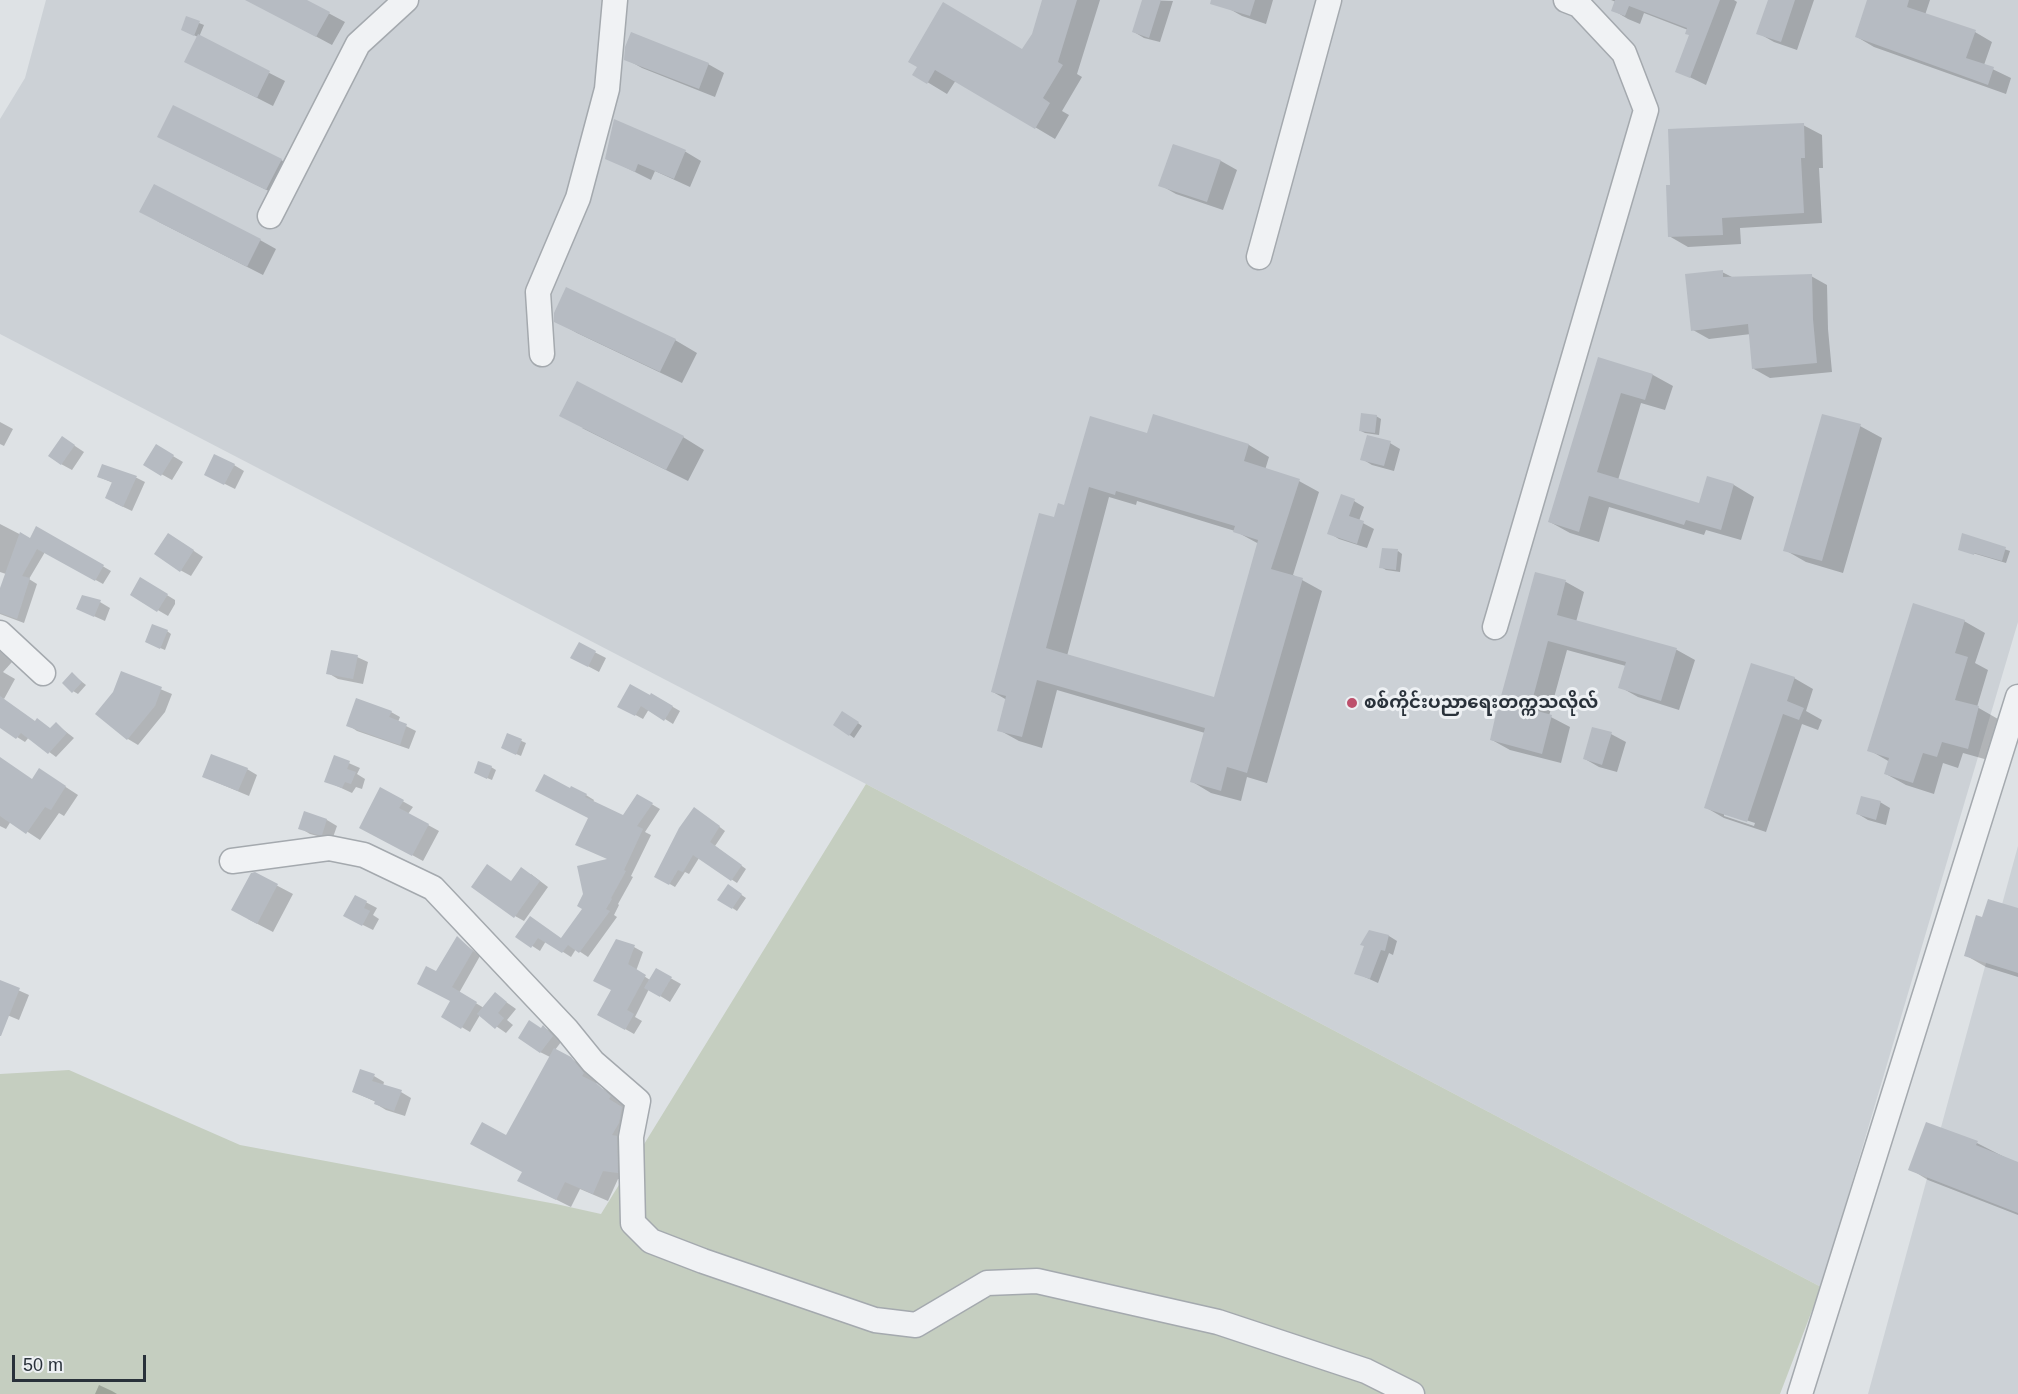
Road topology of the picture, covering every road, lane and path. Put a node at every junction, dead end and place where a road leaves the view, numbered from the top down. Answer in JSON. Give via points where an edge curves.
{"nodes":[{"id":1,"x":406,"y":0,"type":"edge"},
{"id":2,"x":615,"y":0,"type":"edge"},
{"id":3,"x":1329,"y":0,"type":"edge"},
{"id":4,"x":1566,"y":0,"type":"edge"},
{"id":5,"x":270,"y":216,"type":"dead end"},
{"id":6,"x":1259,"y":256,"type":"dead end"},
{"id":7,"x":542,"y":354,"type":"dead end"},
{"id":8,"x":1495,"y":627,"type":"dead end"},
{"id":9,"x":0,"y":633,"type":"edge"},
{"id":10,"x":43,"y":673,"type":"dead end"},
{"id":11,"x":2018,"y":697,"type":"edge"},
{"id":12,"x":232,"y":861,"type":"dead end"},
{"id":13,"x":1412,"y":1394,"type":"edge"},
{"id":14,"x":1800,"y":1394,"type":"edge"}],
"edges":[{"from":1,"to":5,"type":"street","via":[[358,45]]},
{"from":2,"to":7,"type":"street","via":[[607,88],[581,187],[538,292]]},
{"from":3,"to":6,"type":"street"},
{"from":4,"to":8,"type":"street","via":[[1579,5],[1624,53],[1646,110]]},
{"from":9,"to":10,"type":"street"},
{"from":11,"to":14,"type":"street"},
{"from":12,"to":13,"type":"street","via":[[329,848],[364,855],[433,888],[593,1062],[638,1101],[631,1137],[633,1223],[651,1240],[875,1320],[916,1325],[987,1283],[1037,1281],[1218,1323],[1366,1371]]}]}
